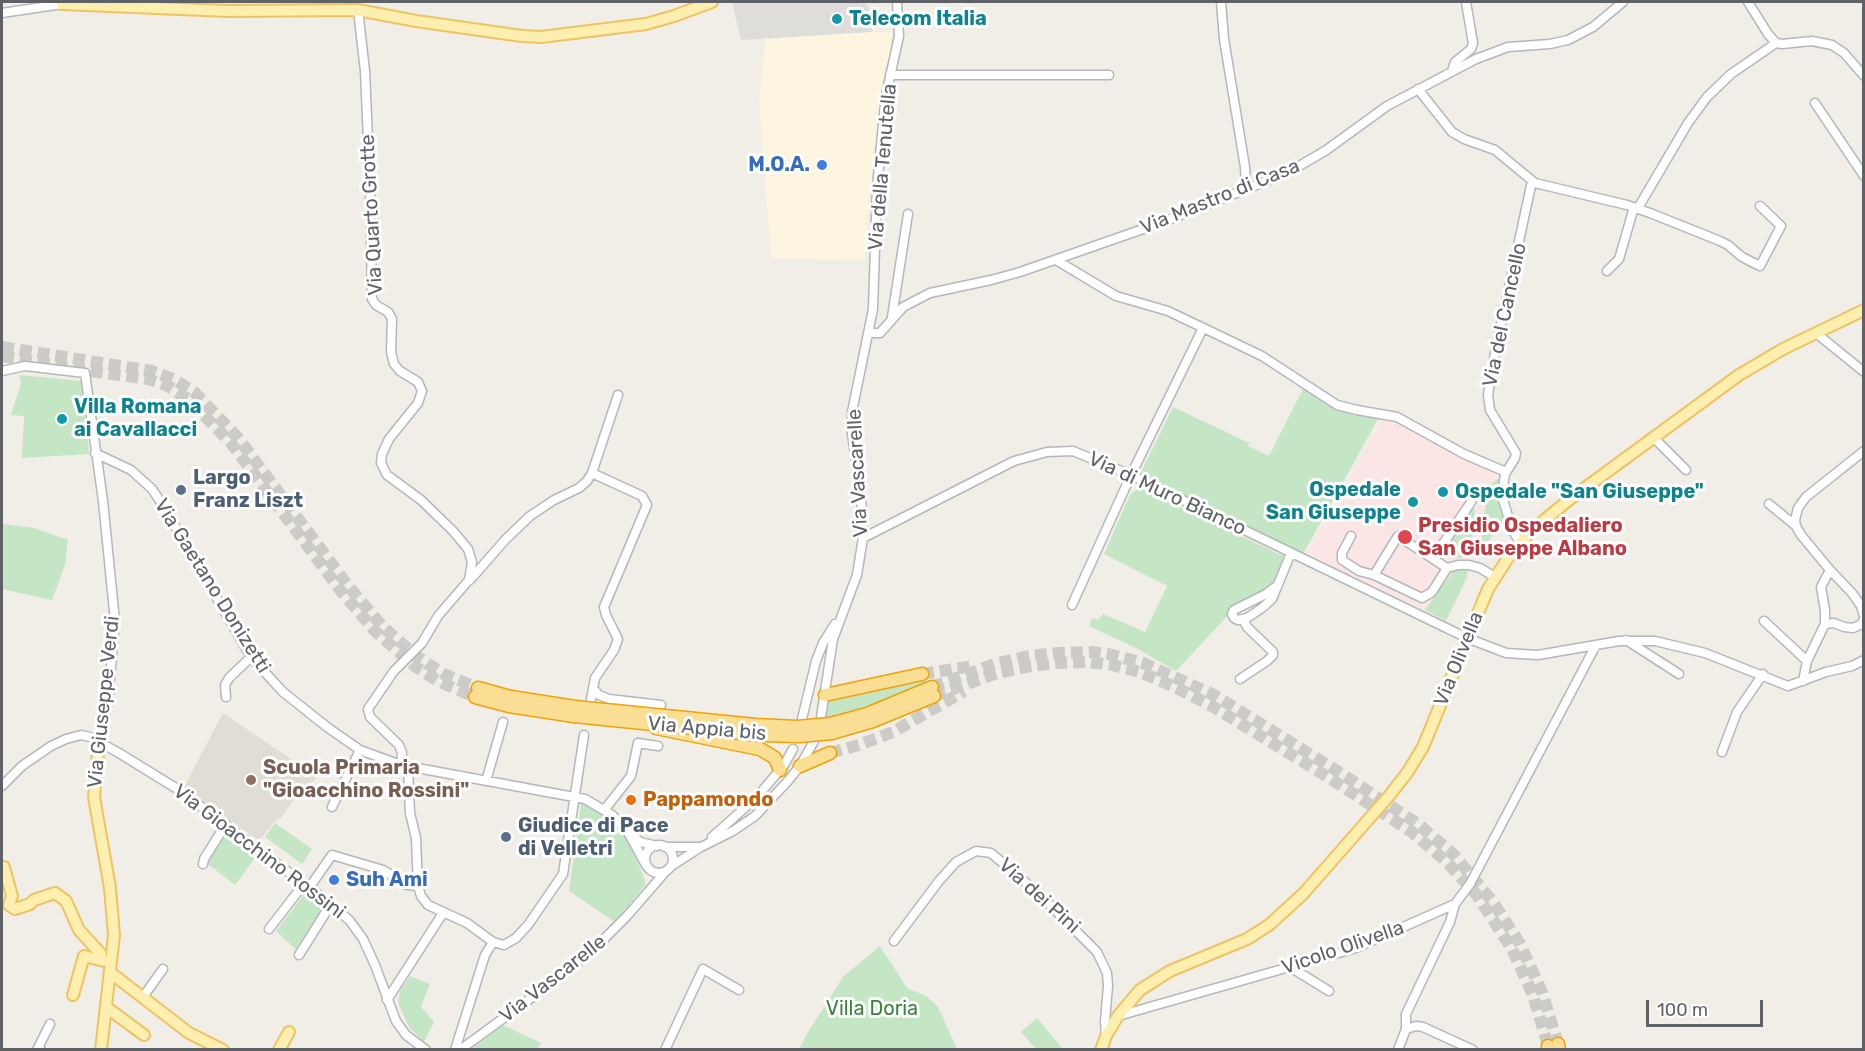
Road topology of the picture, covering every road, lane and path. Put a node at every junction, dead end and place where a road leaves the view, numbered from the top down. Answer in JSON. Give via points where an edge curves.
{"nodes":[{"id":1,"x":712,"y":2,"type":"edge"},
{"id":2,"x":897,"y":2,"type":"edge"},
{"id":3,"x":1221,"y":2,"type":"edge"},
{"id":4,"x":1466,"y":2,"type":"edge"},
{"id":5,"x":1623,"y":2,"type":"edge"},
{"id":6,"x":1748,"y":2,"type":"edge"},
{"id":7,"x":62,"y":4,"type":"joint"},
{"id":8,"x":358,"y":10,"type":"junction"},
{"id":9,"x":2,"y":13,"type":"edge"},
{"id":10,"x":1776,"y":42,"type":"junction"},
{"id":11,"x":1452,"y":71,"type":"junction"},
{"id":12,"x":890,"y":75,"type":"junction"},
{"id":13,"x":1109,"y":75,"type":"dead end"},
{"id":14,"x":1863,"y":76,"type":"edge"},
{"id":15,"x":1418,"y":89,"type":"junction"},
{"id":16,"x":1815,"y":103,"type":"dead end"},
{"id":17,"x":1863,"y":176,"type":"edge"},
{"id":18,"x":1532,"y":181,"type":"junction"},
{"id":19,"x":1246,"y":189,"type":"junction"},
{"id":20,"x":1760,"y":206,"type":"dead end"},
{"id":21,"x":1636,"y":208,"type":"junction"},
{"id":22,"x":908,"y":214,"type":"dead end"},
{"id":23,"x":1056,"y":260,"type":"junction"},
{"id":24,"x":1607,"y":271,"type":"dead end"},
{"id":25,"x":1863,"y":310,"type":"edge"},
{"id":26,"x":892,"y":317,"type":"junction"},
{"id":27,"x":1203,"y":328,"type":"junction"},
{"id":28,"x":869,"y":333,"type":"junction"},
{"id":29,"x":1816,"y":333,"type":"junction"},
{"id":30,"x":2,"y":371,"type":"edge"},
{"id":31,"x":1863,"y":372,"type":"edge"},
{"id":32,"x":618,"y":395,"type":"dead end"},
{"id":33,"x":1653,"y":437,"type":"junction"},
{"id":34,"x":95,"y":453,"type":"junction"},
{"id":35,"x":1862,"y":456,"type":"edge"},
{"id":36,"x":1686,"y":470,"type":"dead end"},
{"id":37,"x":1506,"y":472,"type":"junction"},
{"id":38,"x":592,"y":473,"type":"junction"},
{"id":39,"x":1131,"y":475,"type":"junction"},
{"id":40,"x":1471,"y":502,"type":"dead end"},
{"id":41,"x":1769,"y":504,"type":"dead end"},
{"id":42,"x":1796,"y":526,"type":"junction"},
{"id":43,"x":1351,"y":536,"type":"dead end"},
{"id":44,"x":863,"y":538,"type":"junction"},
{"id":45,"x":1520,"y":542,"type":"junction"},
{"id":46,"x":1291,"y":553,"type":"junction"},
{"id":47,"x":1433,"y":559,"type":"junction"},
{"id":48,"x":1447,"y":568,"type":"junction"},
{"id":49,"x":1830,"y":570,"type":"junction"},
{"id":50,"x":1374,"y":575,"type":"junction"},
{"id":51,"x":1495,"y":577,"type":"junction"},
{"id":52,"x":469,"y":580,"type":"junction"},
{"id":53,"x":1278,"y":585,"type":"junction"},
{"id":54,"x":1072,"y":604,"type":"dead end"},
{"id":55,"x":1863,"y":618,"type":"edge"},
{"id":56,"x":839,"y":619,"type":"junction"},
{"id":57,"x":1243,"y":619,"type":"junction"},
{"id":58,"x":1764,"y":621,"type":"dead end"},
{"id":59,"x":1825,"y":624,"type":"junction"},
{"id":60,"x":1467,"y":638,"type":"junction"},
{"id":61,"x":1626,"y":640,"type":"junction"},
{"id":62,"x":1596,"y":645,"type":"junction"},
{"id":63,"x":251,"y":657,"type":"junction"},
{"id":64,"x":1863,"y":660,"type":"edge"},
{"id":65,"x":1807,"y":661,"type":"junction"},
{"id":66,"x":922,"y":674,"type":"tunnel mouth"},
{"id":67,"x":1679,"y":674,"type":"dead end"},
{"id":68,"x":1763,"y":674,"type":"junction"},
{"id":69,"x":1240,"y":679,"type":"dead end"},
{"id":70,"x":1803,"y":681,"type":"junction"},
{"id":71,"x":593,"y":688,"type":"junction"},
{"id":72,"x":933,"y":691,"type":"tunnel mouth"},
{"id":73,"x":477,"y":692,"type":"tunnel mouth"},
{"id":74,"x":825,"y":695,"type":"junction"},
{"id":75,"x":226,"y":697,"type":"dead end"},
{"id":76,"x":591,"y":699,"type":"dead end"},
{"id":77,"x":661,"y":705,"type":"dead end"},
{"id":78,"x":575,"y":711,"type":"junction"},
{"id":79,"x":802,"y":719,"type":"dead end"},
{"id":80,"x":631,"y":722,"type":"junction"},
{"id":81,"x":503,"y":723,"type":"dead end"},
{"id":82,"x":828,"y":725,"type":"junction"},
{"id":83,"x":584,"y":735,"type":"dead end"},
{"id":84,"x":814,"y":741,"type":"dead end"},
{"id":85,"x":99,"y":742,"type":"junction"},
{"id":86,"x":658,"y":746,"type":"dead end"},
{"id":87,"x":793,"y":749,"type":"dead end"},
{"id":88,"x":360,"y":750,"type":"junction"},
{"id":89,"x":1722,"y":752,"type":"dead end"},
{"id":90,"x":830,"y":753,"type":"tunnel mouth"},
{"id":91,"x":405,"y":766,"type":"junction"},
{"id":92,"x":800,"y":766,"type":"junction"},
{"id":93,"x":780,"y":770,"type":"junction"},
{"id":94,"x":486,"y":781,"type":"junction"},
{"id":95,"x":2,"y":786,"type":"edge"},
{"id":96,"x":575,"y":797,"type":"junction"},
{"id":97,"x":332,"y":807,"type":"dead end"},
{"id":98,"x":605,"y":809,"type":"junction"},
{"id":99,"x":226,"y":824,"type":"junction"},
{"id":100,"x":626,"y":828,"type":"junction"},
{"id":101,"x":661,"y":847,"type":"junction"},
{"id":102,"x":701,"y":847,"type":"junction"},
{"id":103,"x":203,"y":864,"type":"dead end"},
{"id":104,"x":647,"y":867,"type":"junction"},
{"id":105,"x":2,"y":868,"type":"edge"},
{"id":106,"x":668,"y":869,"type":"junction"},
{"id":107,"x":418,"y":886,"type":"junction"},
{"id":108,"x":306,"y":887,"type":"junction"},
{"id":109,"x":639,"y":902,"type":"junction"},
{"id":110,"x":331,"y":904,"type":"junction"},
{"id":111,"x":1455,"y":904,"type":"junction"},
{"id":112,"x":443,"y":913,"type":"junction"},
{"id":113,"x":269,"y":929,"type":"dead end"},
{"id":114,"x":894,"y":941,"type":"dead end"},
{"id":115,"x":493,"y":942,"type":"junction"},
{"id":116,"x":299,"y":955,"type":"dead end"},
{"id":117,"x":106,"y":958,"type":"junction"},
{"id":118,"x":1290,"y":967,"type":"junction"},
{"id":119,"x":163,"y":969,"type":"dead end"},
{"id":120,"x":111,"y":973,"type":"junction"},
{"id":121,"x":739,"y":990,"type":"dead end"},
{"id":122,"x":1329,"y":991,"type":"dead end"},
{"id":123,"x":73,"y":995,"type":"dead end"},
{"id":124,"x":143,"y":997,"type":"junction"},
{"id":125,"x":387,"y":1000,"type":"junction"},
{"id":126,"x":106,"y":1007,"type":"junction"},
{"id":127,"x":1118,"y":1017,"type":"junction"},
{"id":128,"x":50,"y":1024,"type":"dead end"},
{"id":129,"x":1406,"y":1029,"type":"junction"},
{"id":130,"x":289,"y":1032,"type":"dead end"},
{"id":131,"x":144,"y":1035,"type":"dead end"},
{"id":132,"x":1106,"y":1036,"type":"junction"},
{"id":133,"x":1456,"y":1046,"type":"edge"},
{"id":134,"x":41,"y":1050,"type":"edge"},
{"id":135,"x":101,"y":1050,"type":"edge"},
{"id":136,"x":224,"y":1050,"type":"edge"},
{"id":137,"x":279,"y":1050,"type":"edge"},
{"id":138,"x":426,"y":1050,"type":"edge"},
{"id":139,"x":455,"y":1050,"type":"edge"},
{"id":140,"x":460,"y":1050,"type":"edge"},
{"id":141,"x":665,"y":1050,"type":"edge"},
{"id":142,"x":1101,"y":1050,"type":"edge"},
{"id":143,"x":1398,"y":1050,"type":"edge"},
{"id":144,"x":1473,"y":1050,"type":"edge"}],
"edges":[{"from":1,"to":8,"type":"main road","via":[[651,23],[541,37]]},
{"from":2,"to":12,"type":"street","name":"Via della Tenutella","via":[[900,22]]},
{"from":3,"to":19,"type":"street"},
{"from":4,"to":11,"type":"street","via":[[1473,45],[1455,62]]},
{"from":5,"to":11,"type":"street","name":"Via Mastro di Casa","via":[[1593,27],[1568,40],[1497,50]]},
{"from":6,"to":10,"type":"street"},
{"from":7,"to":8,"type":"main road","via":[[228,11]]},
{"from":7,"to":9,"type":"street"},
{"from":8,"to":52,"type":"street","name":"Via Quarto Grotte","via":[[365,82],[372,299],[392,319],[394,364],[418,382],[423,391],[389,439],[381,463],[387,475],[428,507],[468,549],[472,562]]},
{"from":10,"to":14,"type":"street","via":[[1816,41],[1832,45]]},
{"from":10,"to":21,"type":"street","via":[[1726,78],[1707,97]]},
{"from":11,"to":15,"type":"street","name":"Via Mastro di Casa"},
{"from":12,"to":13,"type":"street"},
{"from":12,"to":28,"type":"street","name":"Via della Tenutella","via":[[872,208],[874,296]]},
{"from":15,"to":18,"type":"street","via":[[1452,132],[1492,148]]},
{"from":15,"to":19,"type":"street","name":"Via Mastro di Casa","via":[[1313,158]]},
{"from":16,"to":17,"type":"street"},
{"from":18,"to":21,"type":"street"},
{"from":18,"to":37,"type":"street","name":"Via del Cancello","via":[[1488,389],[1490,410],[1516,453]]},
{"from":19,"to":23,"type":"street","name":"Via Mastro di Casa"},
{"from":20,"to":21,"type":"street","via":[[1781,226],[1760,266],[1720,241]]},
{"from":21,"to":24,"type":"street","via":[[1618,259]]},
{"from":22,"to":26,"type":"street"},
{"from":23,"to":26,"type":"street","name":"Via Mastro di Casa","via":[[998,279],[930,293]]},
{"from":23,"to":27,"type":"street","via":[[1116,296],[1168,311]]},
{"from":25,"to":29,"type":"main road","name":"Via Olivella"},
{"from":26,"to":28,"type":"street","name":"Via Mastro di Casa","via":[[880,333]]},
{"from":27,"to":37,"type":"street","via":[[1272,362],[1337,405],[1396,417]]},
{"from":27,"to":39,"type":"street"},
{"from":28,"to":44,"type":"street","name":"Via Vascarelle","via":[[852,412]]},
{"from":29,"to":31,"type":"street"},
{"from":29,"to":33,"type":"main road","name":"Via Olivella","via":[[1739,375]]},
{"from":30,"to":34,"type":"street","name":"Via Giuseppe Verdi","via":[[25,366],[85,373]]},
{"from":32,"to":38,"type":"street"},
{"from":33,"to":36,"type":"street"},
{"from":33,"to":45,"type":"main road","name":"Via Olivella"},
{"from":34,"to":63,"type":"street","name":"Via Gaetano Donizetti","via":[[133,471],[156,495]]},
{"from":34,"to":85,"type":"street","name":"Via Giuseppe Verdi","via":[[115,621],[108,701]]},
{"from":35,"to":42,"type":"street","via":[[1806,497],[1797,510]]},
{"from":37,"to":45,"type":"street","name":"Via del Cancello","via":[[1503,504]]},
{"from":38,"to":52,"type":"street","via":[[583,485],[522,522]]},
{"from":38,"to":71,"type":"street","via":[[642,496],[647,505],[604,607],[618,639],[596,675]]},
{"from":39,"to":44,"type":"street","name":"Via di Muro Bianco","via":[[1073,451],[1033,455]]},
{"from":39,"to":46,"type":"street","name":"Via di Muro Bianco"},
{"from":39,"to":54,"type":"street"},
{"from":40,"to":47,"type":"street"},
{"from":41,"to":42,"type":"street"},
{"from":42,"to":49,"type":"street"},
{"from":43,"to":50,"type":"street","via":[[1342,560],[1359,572]]},
{"from":44,"to":56,"type":"street","name":"Via Vascarelle","via":[[856,575]]},
{"from":45,"to":51,"type":"main road","name":"Via Olivella"},
{"from":46,"to":53,"type":"street"},
{"from":46,"to":60,"type":"street","name":"Via di Muro Bianco"},
{"from":47,"to":48,"type":"street"},
{"from":47,"to":50,"type":"street","via":[[1398,536]]},
{"from":48,"to":50,"type":"street","via":[[1432,592],[1422,598]]},
{"from":48,"to":51,"type":"street","via":[[1473,566]]},
{"from":49,"to":55,"type":"street","via":[[1861,606]]},
{"from":49,"to":59,"type":"street","via":[[1821,587]]},
{"from":51,"to":60,"type":"main road","name":"Via Olivella"},
{"from":52,"to":91,"type":"street","via":[[368,709],[370,717],[399,745]]},
{"from":53,"to":57,"type":"street","via":[[1272,599]]},
{"from":53,"to":57,"type":"street","via":[[1234,610],[1234,618]]},
{"from":55,"to":59,"type":"street","via":[[1853,628]]},
{"from":56,"to":74,"type":"street","name":"Via Vascarelle"},
{"from":56,"to":79,"type":"street","via":[[819,650]]},
{"from":57,"to":69,"type":"street","via":[[1272,649],[1273,655]]},
{"from":58,"to":65,"type":"street"},
{"from":59,"to":65,"type":"street"},
{"from":60,"to":62,"type":"street","name":"Via di Muro Bianco","via":[[1521,656]]},
{"from":60,"to":127,"type":"main road","name":"Via Olivella","via":[[1414,763],[1303,894],[1275,921],[1252,936],[1148,984]]},
{"from":61,"to":62,"type":"street","name":"Via di Muro Bianco"},
{"from":61,"to":67,"type":"street"},
{"from":61,"to":68,"type":"street","name":"Via di Muro Bianco","via":[[1674,644]]},
{"from":62,"to":111,"type":"street","name":"Vicolo Olivella","via":[[1470,884]]},
{"from":63,"to":75,"type":"street","via":[[229,678]]},
{"from":63,"to":88,"type":"street","name":"Via Gaetano Donizetti","via":[[294,703]]},
{"from":64,"to":70,"type":"street"},
{"from":65,"to":70,"type":"street"},
{"from":66,"to":74,"type":"highway"},
{"from":68,"to":70,"type":"street","name":"Via di Muro Bianco","via":[[1788,686]]},
{"from":68,"to":89,"type":"street","via":[[1737,712]]},
{"from":71,"to":76,"type":"street"},
{"from":71,"to":77,"type":"street","via":[[609,699]]},
{"from":72,"to":82,"type":"highway","name":"Via Appia bis"},
{"from":73,"to":78,"type":"highway","name":"Via Appia bis"},
{"from":74,"to":82,"type":"street","name":"Via Vascarelle"},
{"from":78,"to":80,"type":"highway","name":"Via Appia bis","bridge":true},
{"from":78,"to":82,"type":"highway","name":"Via Appia bis","bridge":true,"via":[[756,725]]},
{"from":80,"to":82,"type":"highway","name":"Via Appia bis","bridge":true,"via":[[809,736]]},
{"from":80,"to":93,"type":"highway","bridge":true,"via":[[760,749],[777,761]]},
{"from":81,"to":94,"type":"street"},
{"from":83,"to":96,"type":"street"},
{"from":84,"to":92,"type":"street","name":"Via Vascarelle"},
{"from":85,"to":95,"type":"street","via":[[81,735],[66,738],[31,759]]},
{"from":85,"to":99,"type":"street","name":"Via Gioacchino Rossini","via":[[179,790]]},
{"from":85,"to":117,"type":"main road","name":"Via Giuseppe Verdi","via":[[94,797],[114,935]]},
{"from":86,"to":98,"type":"street","via":[[638,743],[631,776]]},
{"from":87,"to":93,"type":"street"},
{"from":88,"to":91,"type":"street","name":"Via Gaetano Donizetti"},
{"from":88,"to":97,"type":"street"},
{"from":90,"to":92,"type":"highway"},
{"from":91,"to":94,"type":"street","name":"Via Gaetano Donizetti"},
{"from":91,"to":107,"type":"street","via":[[416,838]]},
{"from":92,"to":102,"type":"street","name":"Via Vascarelle","via":[[755,816]]},
{"from":93,"to":102,"type":"street","via":[[753,802]]},
{"from":94,"to":96,"type":"street","name":"Via Gaetano Donizetti"},
{"from":96,"to":98,"type":"street","name":"Via Gaetano Donizetti"},
{"from":96,"to":115,"type":"street","via":[[562,877],[516,938],[504,945]]},
{"from":98,"to":100,"type":"street","name":"Via Gaetano Donizetti"},
{"from":99,"to":103,"type":"street"},
{"from":99,"to":108,"type":"street","name":"Via Gioacchino Rossini"},
{"from":100,"to":101,"type":"street","name":"Via Gaetano Donizetti","via":[[643,843]]},
{"from":100,"to":104,"type":"street","name":"Via Gaetano Donizetti"},
{"from":101,"to":102,"type":"street","name":"Via Vascarelle"},
{"from":101,"to":104,"type":"street","via":[[647,853]]},
{"from":101,"to":106,"type":"street","via":[[671,854]]},
{"from":102,"to":106,"type":"street","name":"Via Vascarelle"},
{"from":104,"to":106,"type":"street","via":[[656,873]]},
{"from":104,"to":109,"type":"street","name":"Via Vascarelle","via":[[650,882]]},
{"from":105,"to":117,"type":"main road","via":[[12,896],[9,905],[15,909],[55,893],[66,901],[79,930]]},
{"from":106,"to":109,"type":"street","name":"Via Vascarelle"},
{"from":107,"to":108,"type":"street","via":[[407,885],[383,870],[332,855]]},
{"from":107,"to":112,"type":"street","via":[[426,904]]},
{"from":108,"to":110,"type":"street","name":"Via Gioacchino Rossini"},
{"from":108,"to":113,"type":"street"},
{"from":109,"to":140,"type":"street","name":"Via Vascarelle","via":[[578,962]]},
{"from":110,"to":116,"type":"street"},
{"from":110,"to":125,"type":"street","name":"Via Gioacchino Rossini","via":[[363,939]]},
{"from":111,"to":118,"type":"street","name":"Vicolo Olivella","via":[[1370,943]]},
{"from":111,"to":129,"type":"street","via":[[1406,1014]]},
{"from":112,"to":115,"type":"street","via":[[470,925]]},
{"from":112,"to":125,"type":"street"},
{"from":114,"to":132,"type":"street","name":"Via dei Pini","via":[[956,862],[976,851],[991,853],[1097,952],[1107,973]]},
{"from":115,"to":139,"type":"street","via":[[482,961]]},
{"from":117,"to":120,"type":"main road","name":"Via Giuseppe Verdi"},
{"from":117,"to":123,"type":"main road","via":[[84,956]]},
{"from":118,"to":122,"type":"street"},
{"from":118,"to":127,"type":"street","name":"Vicolo Olivella"},
{"from":119,"to":124,"type":"street"},
{"from":120,"to":124,"type":"main road"},
{"from":120,"to":126,"type":"main road","name":"Via Giuseppe Verdi"},
{"from":121,"to":141,"type":"street","via":[[703,969]]},
{"from":124,"to":136,"type":"main road","via":[[189,1033]]},
{"from":125,"to":138,"type":"street","name":"Via Gioacchino Rossini","via":[[400,1029]]},
{"from":126,"to":131,"type":"main road"},
{"from":126,"to":135,"type":"main road","name":"Via Giuseppe Verdi"},
{"from":127,"to":132,"type":"main road","name":"Via Olivella"},
{"from":128,"to":134,"type":"street","via":[[38,1048]]},
{"from":129,"to":133,"type":"street","via":[[1421,1026]]},
{"from":129,"to":143,"type":"street"},
{"from":130,"to":137,"type":"main road"},
{"from":132,"to":142,"type":"main road","name":"Via Olivella"},
{"from":133,"to":144,"type":"street"}]}
